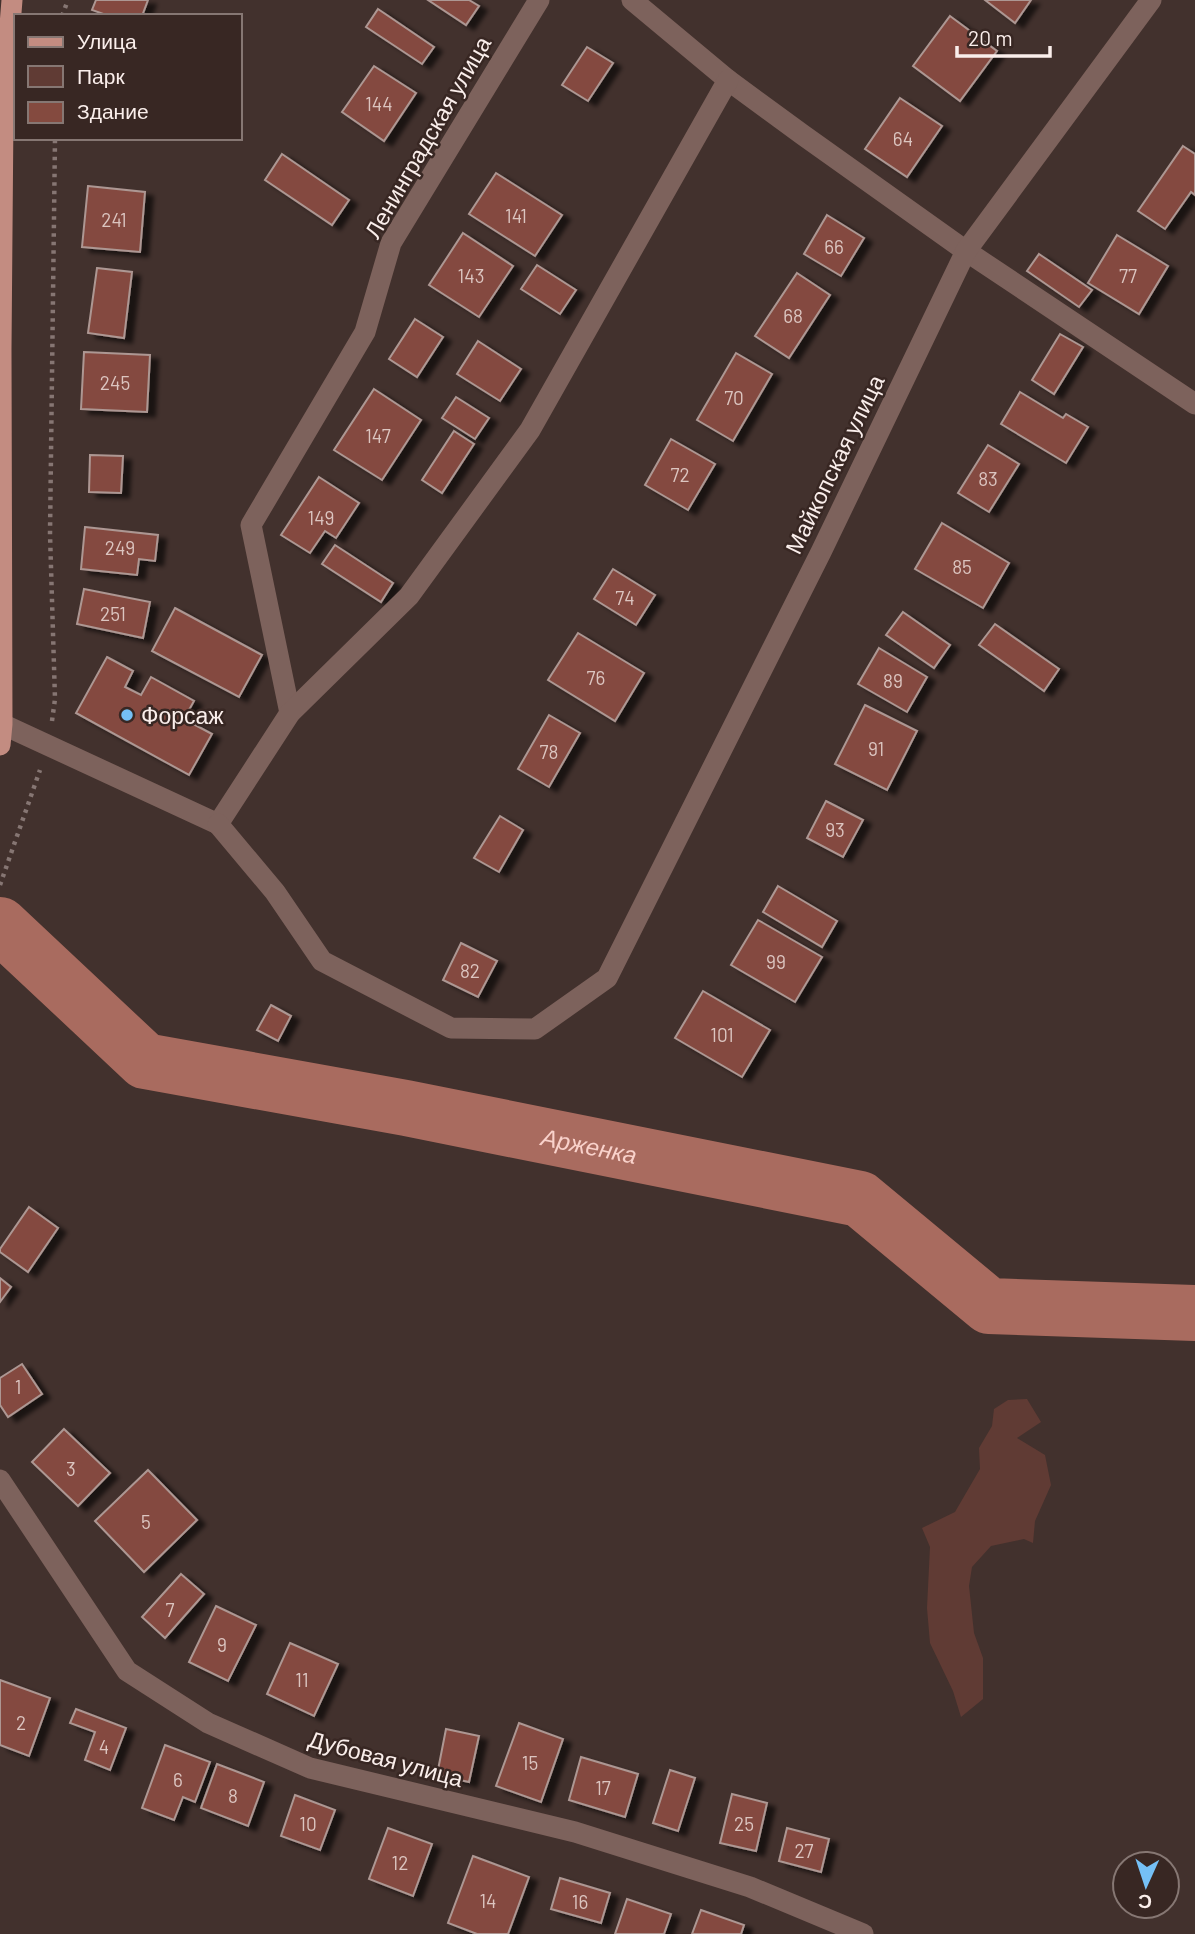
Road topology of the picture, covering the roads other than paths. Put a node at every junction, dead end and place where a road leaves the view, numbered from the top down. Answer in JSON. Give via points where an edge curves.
{"nodes":[{"id":1,"x":12,"y":0,"type":"edge"},
{"id":2,"x":539,"y":0,"type":"edge"},
{"id":3,"x":632,"y":0,"type":"edge"},
{"id":4,"x":1150,"y":0,"type":"edge"},
{"id":5,"x":728,"y":80,"type":"junction"},
{"id":6,"x":1,"y":114,"type":"edge"},
{"id":7,"x":966,"y":251,"type":"junction"},
{"id":8,"x":1195,"y":404,"type":"edge"},
{"id":9,"x":290,"y":713,"type":"junction"},
{"id":10,"x":1,"y":734,"type":"edge"},
{"id":11,"x":218,"y":824,"type":"junction"},
{"id":12,"x":0,"y":1480,"type":"edge"},
{"id":13,"x":863,"y":1934,"type":"edge"}],
"edges":[{"from":1,"to":6,"type":"main road"},
{"from":2,"to":9,"type":"street","name":"Ленинградская улица","via":[[391,243],[365,332],[251,525]]},
{"from":3,"to":5,"type":"street"},
{"from":4,"to":7,"type":"street","name":"Майкопская улица"},
{"from":5,"to":7,"type":"street"},
{"from":5,"to":9,"type":"street","via":[[530,430],[409,596]]},
{"from":6,"to":10,"type":"main road"},
{"from":7,"to":8,"type":"street"},
{"from":7,"to":11,"type":"street","name":"Майкопская улица","via":[[607,978],[535,1029],[451,1028],[322,961],[275,892]]},
{"from":9,"to":11,"type":"street"},
{"from":10,"to":11,"type":"street","via":[[49,746]]},
{"from":12,"to":13,"type":"street","name":"Дубовая улица","via":[[127,1671],[208,1723],[310,1768],[575,1832],[750,1887]]}]}
